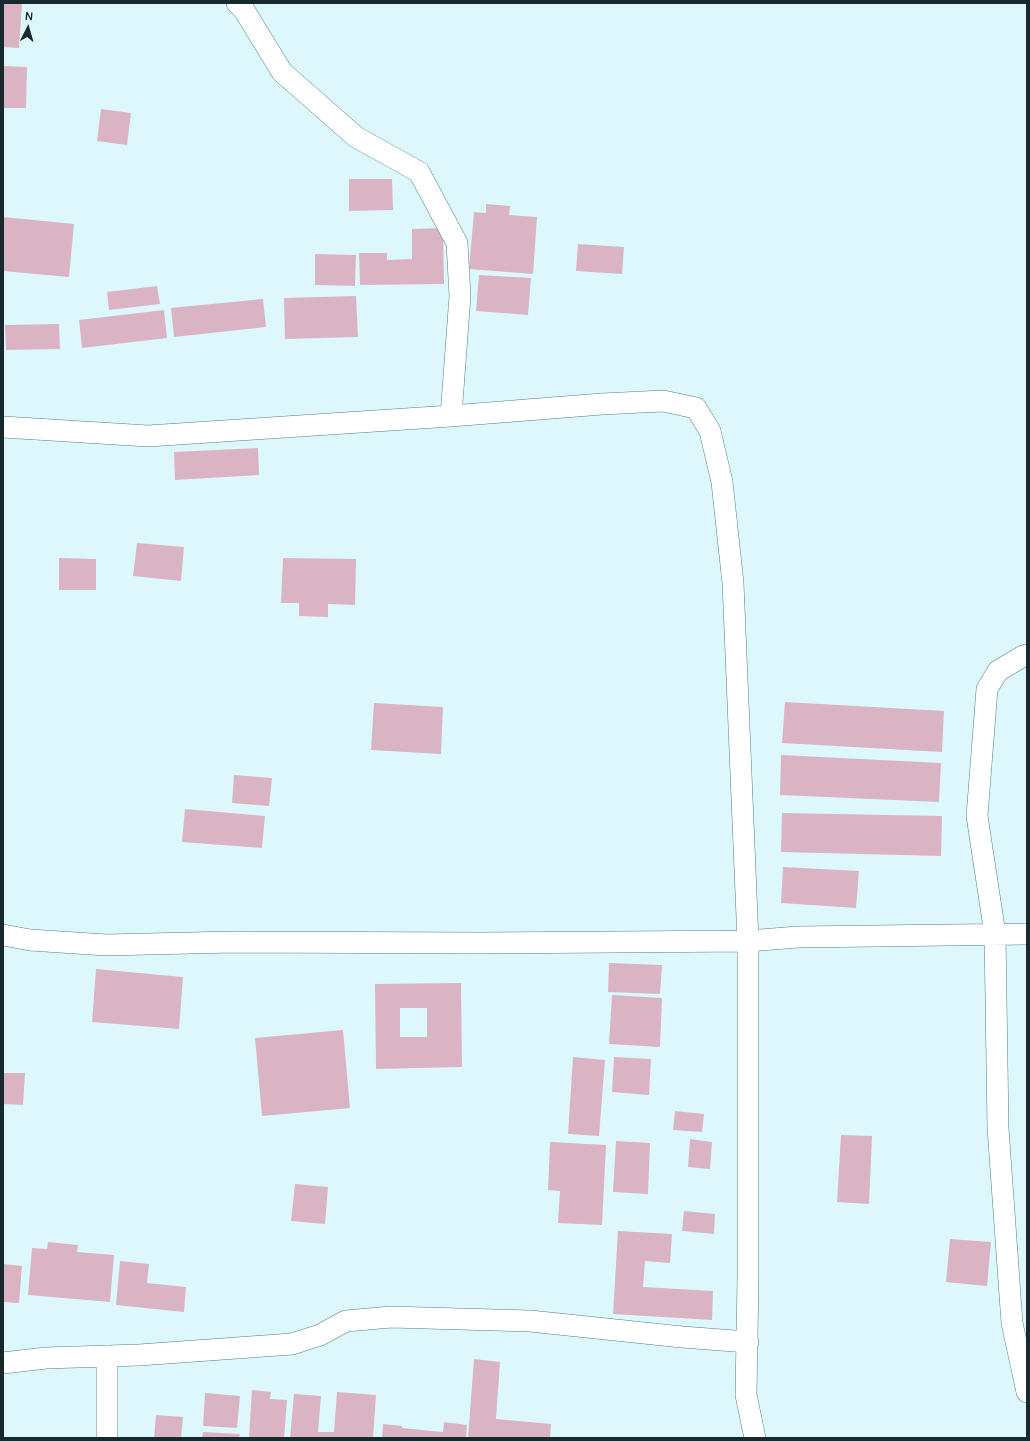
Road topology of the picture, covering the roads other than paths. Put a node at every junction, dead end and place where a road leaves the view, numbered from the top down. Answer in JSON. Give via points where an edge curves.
{"nodes":[{"id":1,"x":237,"y":3,"type":"edge"},
{"id":2,"x":451,"y":416,"type":"junction"},
{"id":3,"x":3,"y":427,"type":"edge"},
{"id":4,"x":1027,"y":655,"type":"edge"},
{"id":5,"x":995,"y":934,"type":"junction"},
{"id":6,"x":1027,"y":934,"type":"edge"},
{"id":7,"x":3,"y":935,"type":"edge"},
{"id":8,"x":748,"y":941,"type":"junction"},
{"id":9,"x":748,"y":1342,"type":"junction"},
{"id":10,"x":107,"y":1356,"type":"junction"},
{"id":11,"x":3,"y":1363,"type":"edge"},
{"id":12,"x":1027,"y":1392,"type":"edge"},
{"id":13,"x":107,"y":1438,"type":"edge"},
{"id":14,"x":755,"y":1438,"type":"edge"}],
"edges":[{"from":1,"to":2,"type":"street","via":[[244,10],[282,72],[356,137],[419,172],[457,243],[460,296]]},
{"from":2,"to":3,"type":"street","via":[[148,436]]},
{"from":2,"to":8,"type":"street","via":[[602,404],[663,402],[696,408],[710,431],[722,482],[733,583]]},
{"from":4,"to":5,"type":"street","via":[[998,671],[987,690],[978,816]]},
{"from":5,"to":6,"type":"street"},
{"from":5,"to":8,"type":"street","via":[[798,937]]},
{"from":5,"to":12,"type":"street","via":[[998,1128],[1012,1322]]},
{"from":7,"to":8,"type":"street","via":[[30,940],[106,945],[233,942]]},
{"from":8,"to":9,"type":"street"},
{"from":9,"to":10,"type":"street","via":[[530,1321],[391,1317],[346,1321],[320,1335],[292,1344]]},
{"from":9,"to":14,"type":"street","via":[[746,1395]]},
{"from":10,"to":11,"type":"street","via":[[46,1358]]},
{"from":10,"to":13,"type":"street"}]}
